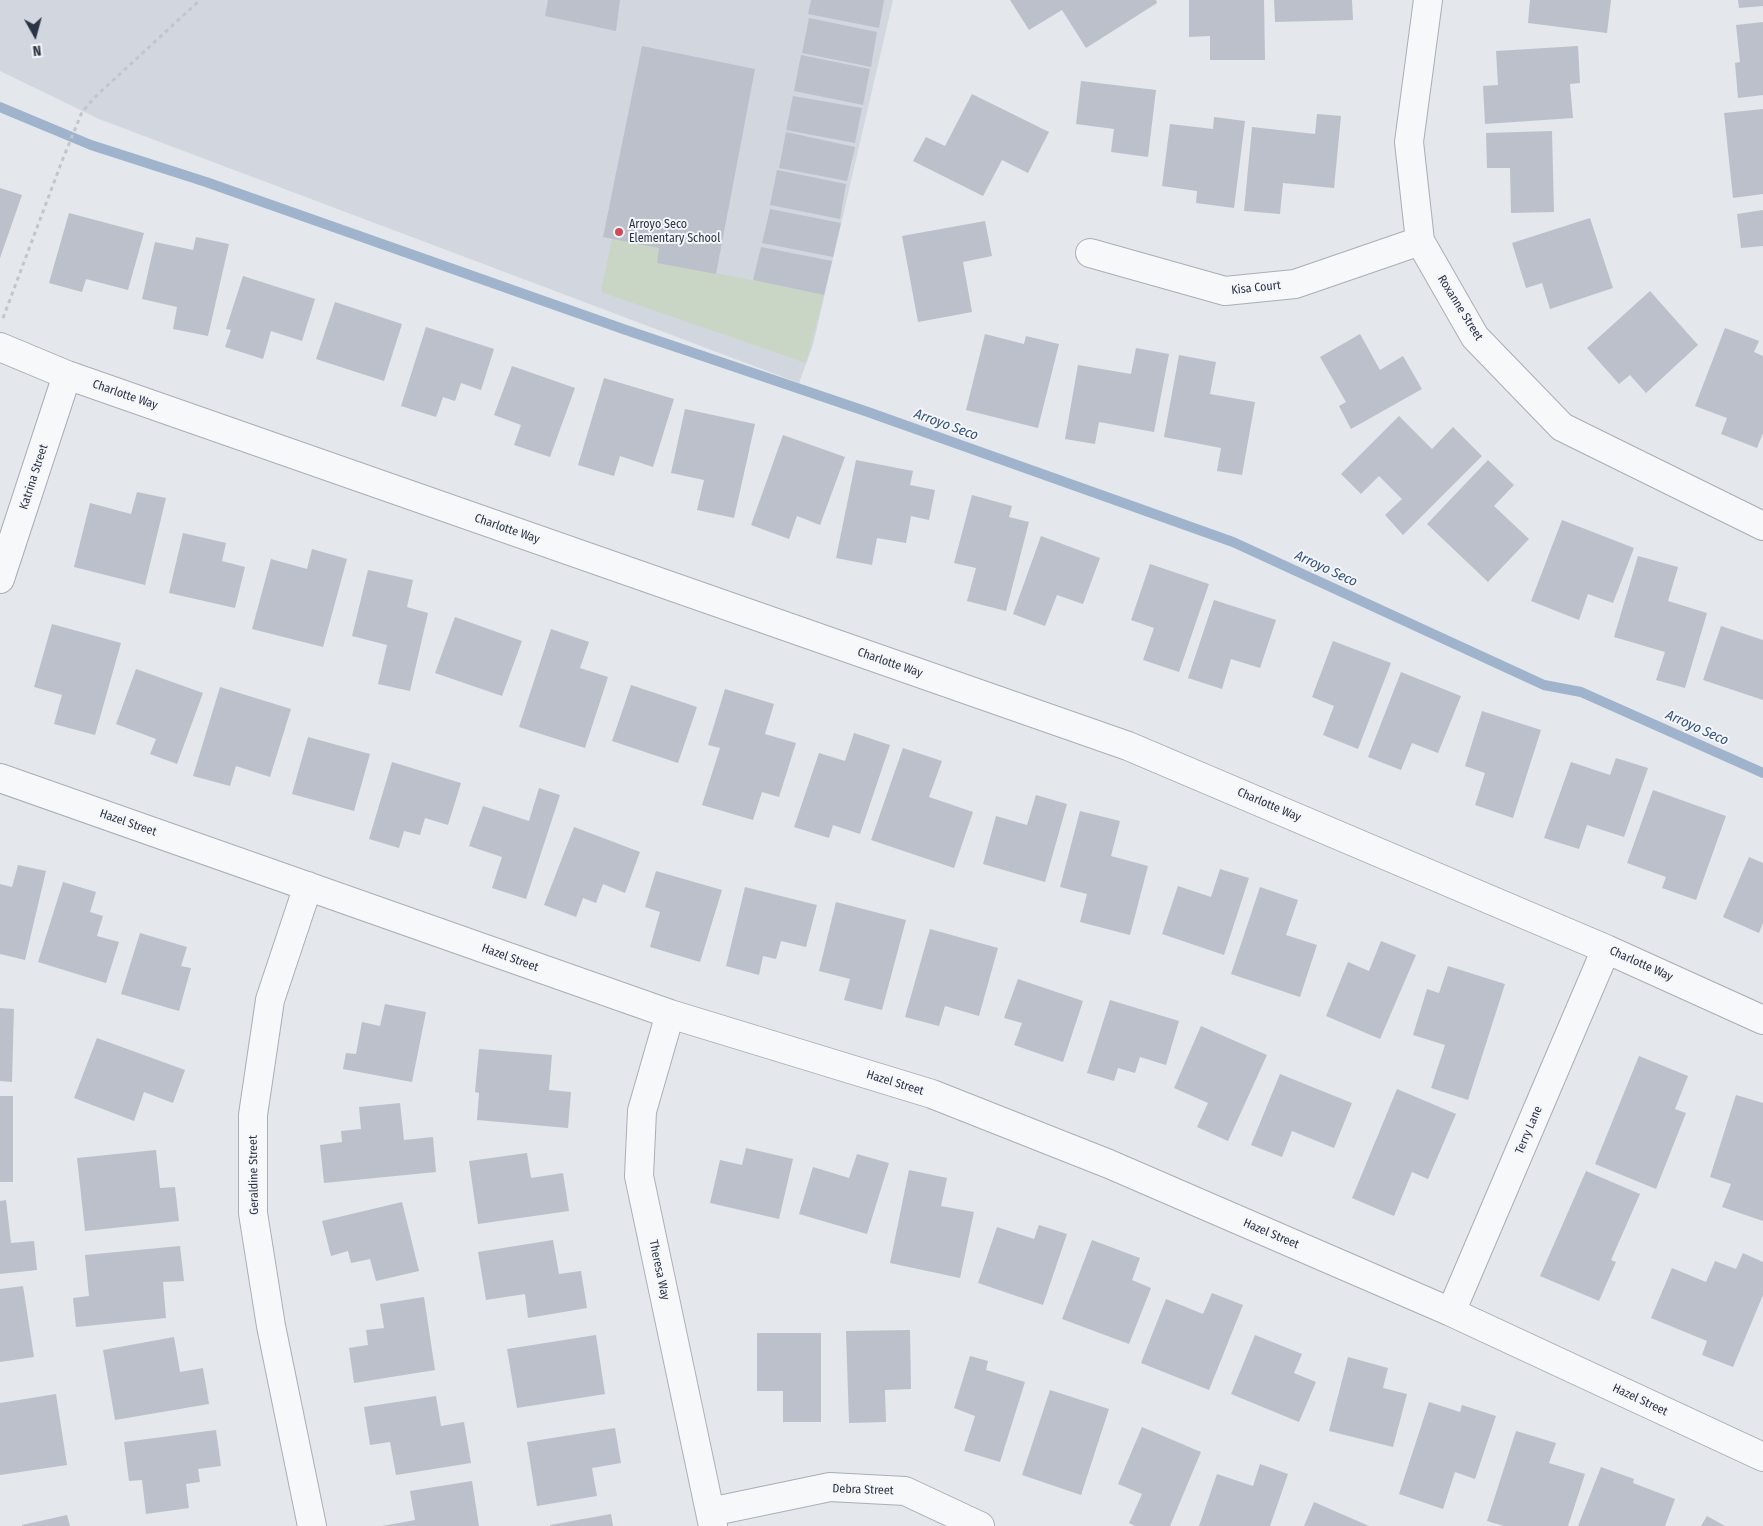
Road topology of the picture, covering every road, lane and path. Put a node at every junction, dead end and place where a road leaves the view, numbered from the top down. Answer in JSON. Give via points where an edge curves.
{"nodes":[{"id":1,"x":200,"y":0,"type":"edge"},
{"id":2,"x":1428,"y":0,"type":"edge"},
{"id":3,"x":1420,"y":242,"type":"junction"},
{"id":4,"x":1090,"y":254,"type":"dead end"},
{"id":5,"x":0,"y":326,"type":"edge"},
{"id":6,"x":0,"y":347,"type":"edge"},
{"id":7,"x":67,"y":375,"type":"junction"},
{"id":8,"x":1763,"y":526,"type":"edge"},
{"id":9,"x":0,"y":579,"type":"edge"},
{"id":10,"x":0,"y":778,"type":"edge"},
{"id":11,"x":308,"y":886,"type":"junction"},
{"id":12,"x":1606,"y":949,"type":"junction"},
{"id":13,"x":670,"y":1014,"type":"junction"},
{"id":14,"x":1763,"y":1020,"type":"edge"},
{"id":15,"x":1451,"y":1312,"type":"junction"},
{"id":16,"x":1763,"y":1457,"type":"edge"},
{"id":17,"x":712,"y":1519,"type":"edge"},
{"id":18,"x":312,"y":1526,"type":"edge"},
{"id":19,"x":980,"y":1526,"type":"edge"}],
"edges":[{"from":1,"to":5,"type":"path","via":[[82,112]]},
{"from":2,"to":3,"type":"street","name":"Roxanne Street","via":[[1409,142]]},
{"from":3,"to":4,"type":"street","name":"Kisa Court","via":[[1295,284],[1225,291]]},
{"from":3,"to":8,"type":"street","name":"Roxanne Street","via":[[1475,336],[1562,427]]},
{"from":6,"to":7,"type":"street","name":"Charlotte Way"},
{"from":7,"to":9,"type":"street","name":"Katrina Street"},
{"from":7,"to":12,"type":"street","name":"Charlotte Way","via":[[1128,746]]},
{"from":10,"to":11,"type":"street","name":"Hazel Street"},
{"from":11,"to":13,"type":"street","name":"Hazel Street"},
{"from":11,"to":18,"type":"street","name":"Geraldine Street","via":[[270,1000],[253,1115],[253,1213],[270,1326]]},
{"from":12,"to":14,"type":"street","name":"Charlotte Way"},
{"from":12,"to":15,"type":"street","name":"Terry Lane"},
{"from":13,"to":15,"type":"street","name":"Hazel Street","via":[[932,1094],[1109,1164]]},
{"from":13,"to":17,"type":"street","name":"Theresa Way","via":[[642,1111],[639,1176]]},
{"from":15,"to":16,"type":"street","name":"Hazel Street"},
{"from":17,"to":19,"type":"street","name":"Debra Street","via":[[830,1488],[905,1492]]}]}
